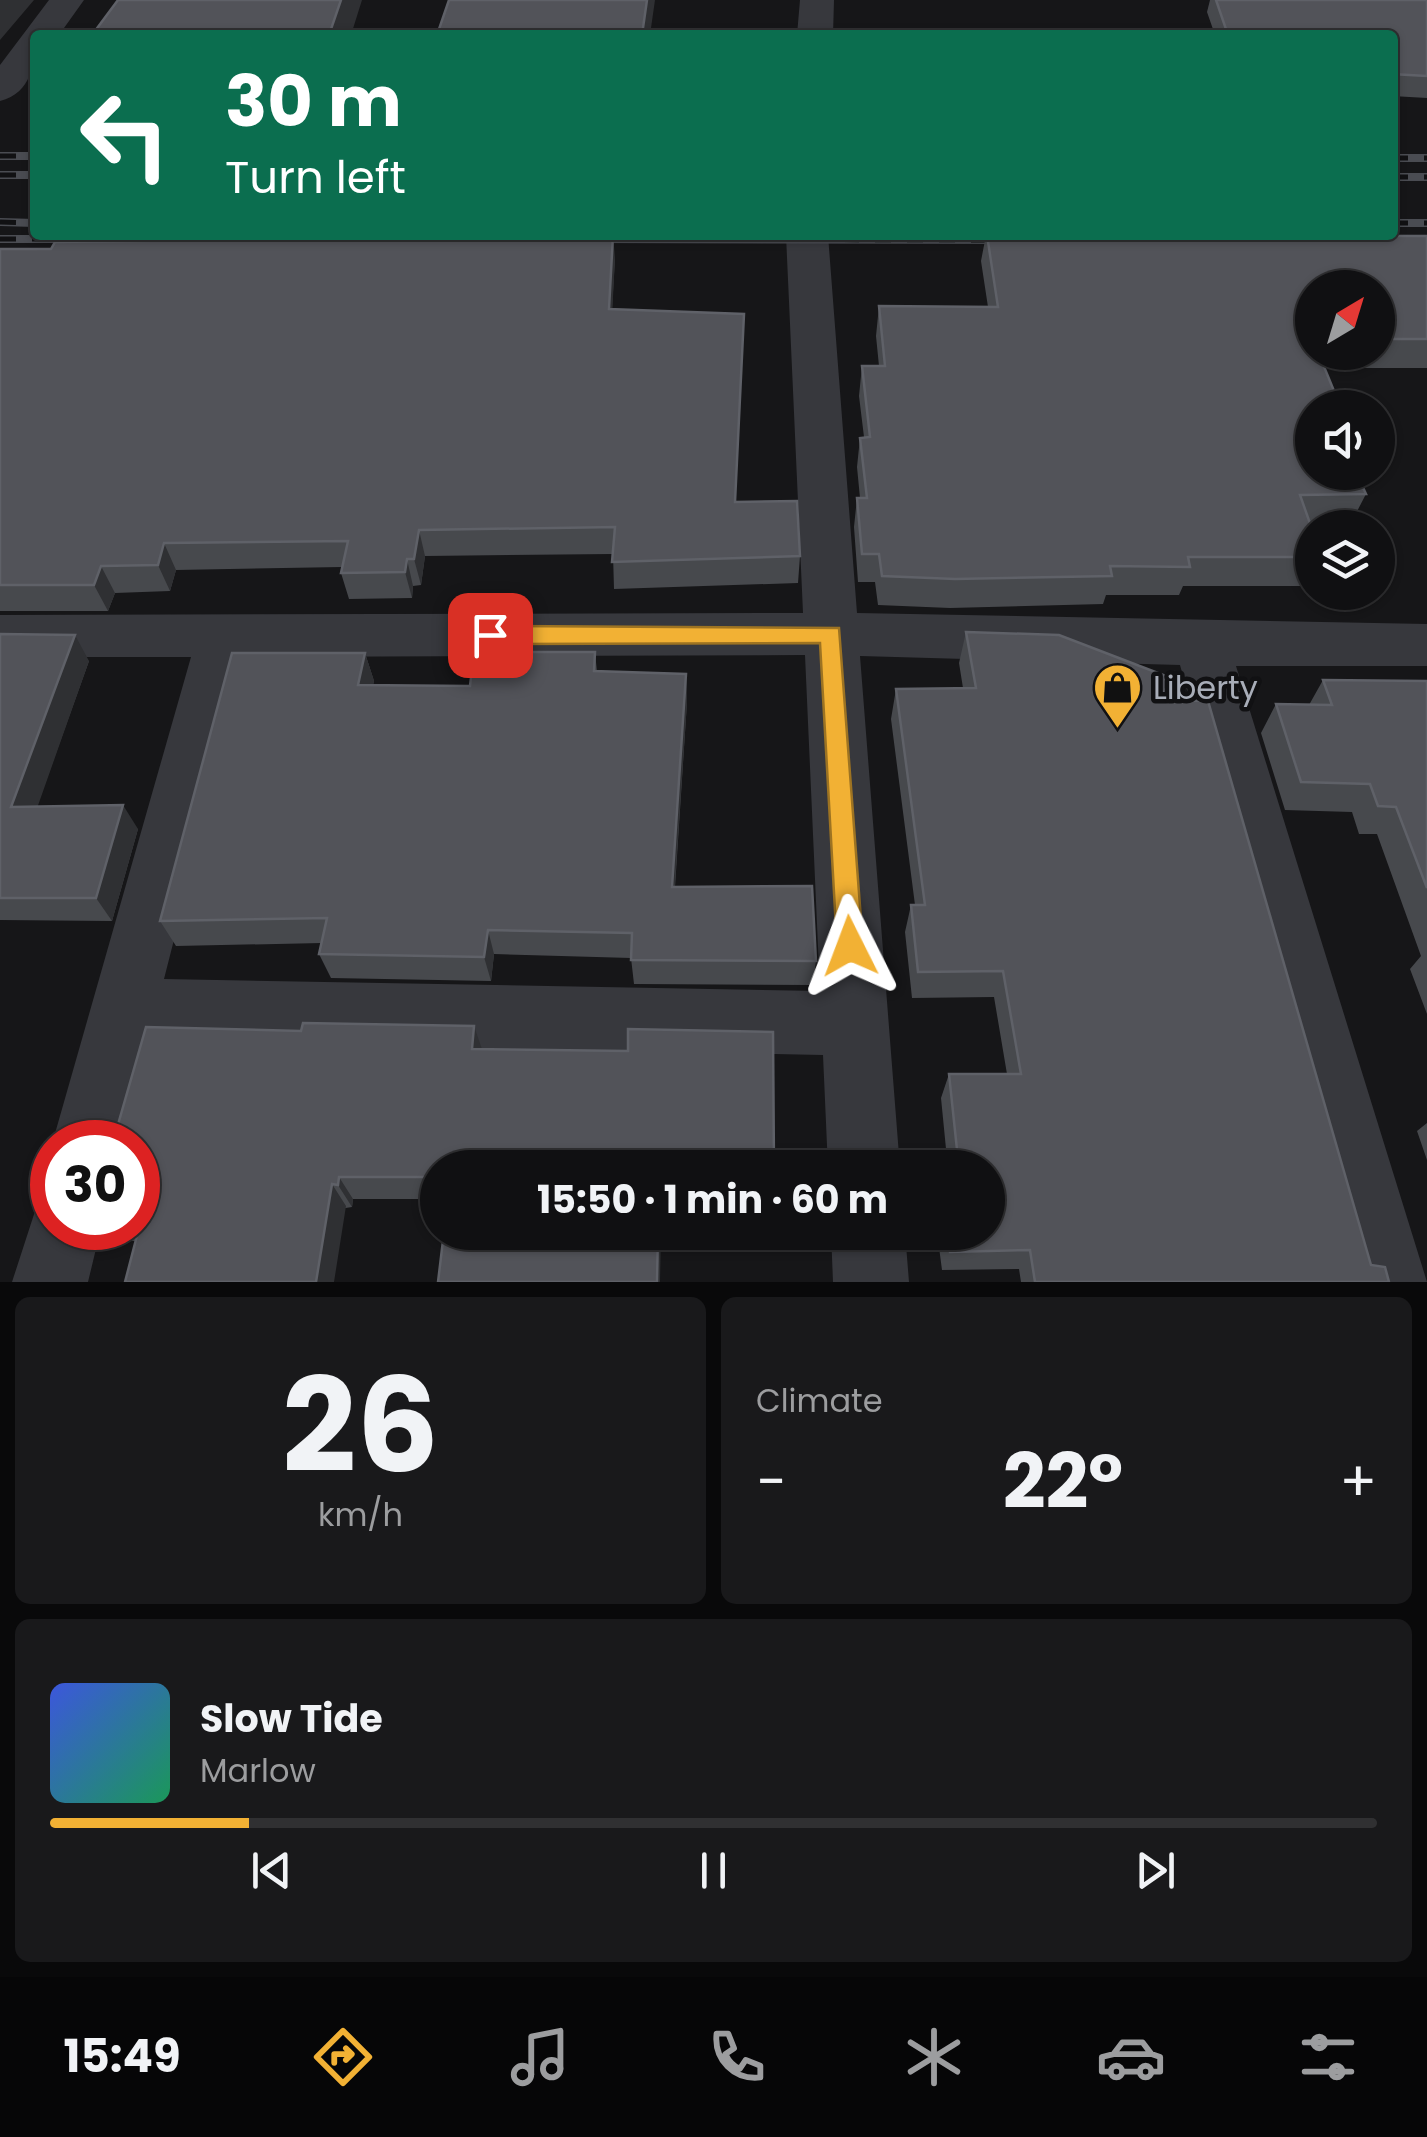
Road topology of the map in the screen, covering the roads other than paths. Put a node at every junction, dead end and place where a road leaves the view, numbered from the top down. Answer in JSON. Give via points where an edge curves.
{"nodes":[{"id":1,"x":68,"y":0,"type":"edge"},
{"id":2,"x":816,"y":0,"type":"edge"},
{"id":3,"x":45,"y":30,"type":"edge"},
{"id":4,"x":815,"y":30,"type":"edge"},
{"id":5,"x":30,"y":50,"type":"edge"},
{"id":6,"x":0,"y":90,"type":"edge"},
{"id":7,"x":808,"y":240,"type":"edge"},
{"id":8,"x":831,"y":634,"type":"junction"},
{"id":9,"x":0,"y":636,"type":"edge"},
{"id":10,"x":224,"y":636,"type":"junction"},
{"id":11,"x":1202,"y":644,"type":"junction"},
{"id":12,"x":1427,"y":644,"type":"edge"},
{"id":13,"x":123,"y":1010,"type":"junction"},
{"id":14,"x":855,"y":1024,"type":"junction"},
{"id":15,"x":93,"y":1120,"type":"edge"},
{"id":16,"x":863,"y":1150,"type":"edge"},
{"id":17,"x":58,"y":1250,"type":"edge"},
{"id":18,"x":869,"y":1250,"type":"edge"},
{"id":19,"x":50,"y":1282,"type":"edge"},
{"id":20,"x":871,"y":1282,"type":"edge"},
{"id":21,"x":1390,"y":1282,"type":"edge"}],
"edges":[{"from":1,"to":3,"type":"street"},
{"from":2,"to":4,"type":"street"},
{"from":5,"to":6,"type":"street"},
{"from":7,"to":8,"type":"street"},
{"from":8,"to":10,"type":"street"},
{"from":8,"to":11,"type":"street"},
{"from":8,"to":14,"type":"street"},
{"from":9,"to":10,"type":"street"},
{"from":10,"to":13,"type":"street"},
{"from":11,"to":12,"type":"street"},
{"from":11,"to":21,"type":"street"},
{"from":13,"to":14,"type":"street"},
{"from":13,"to":15,"type":"street"},
{"from":14,"to":16,"type":"street"},
{"from":17,"to":19,"type":"street"},
{"from":18,"to":20,"type":"street"}]}
